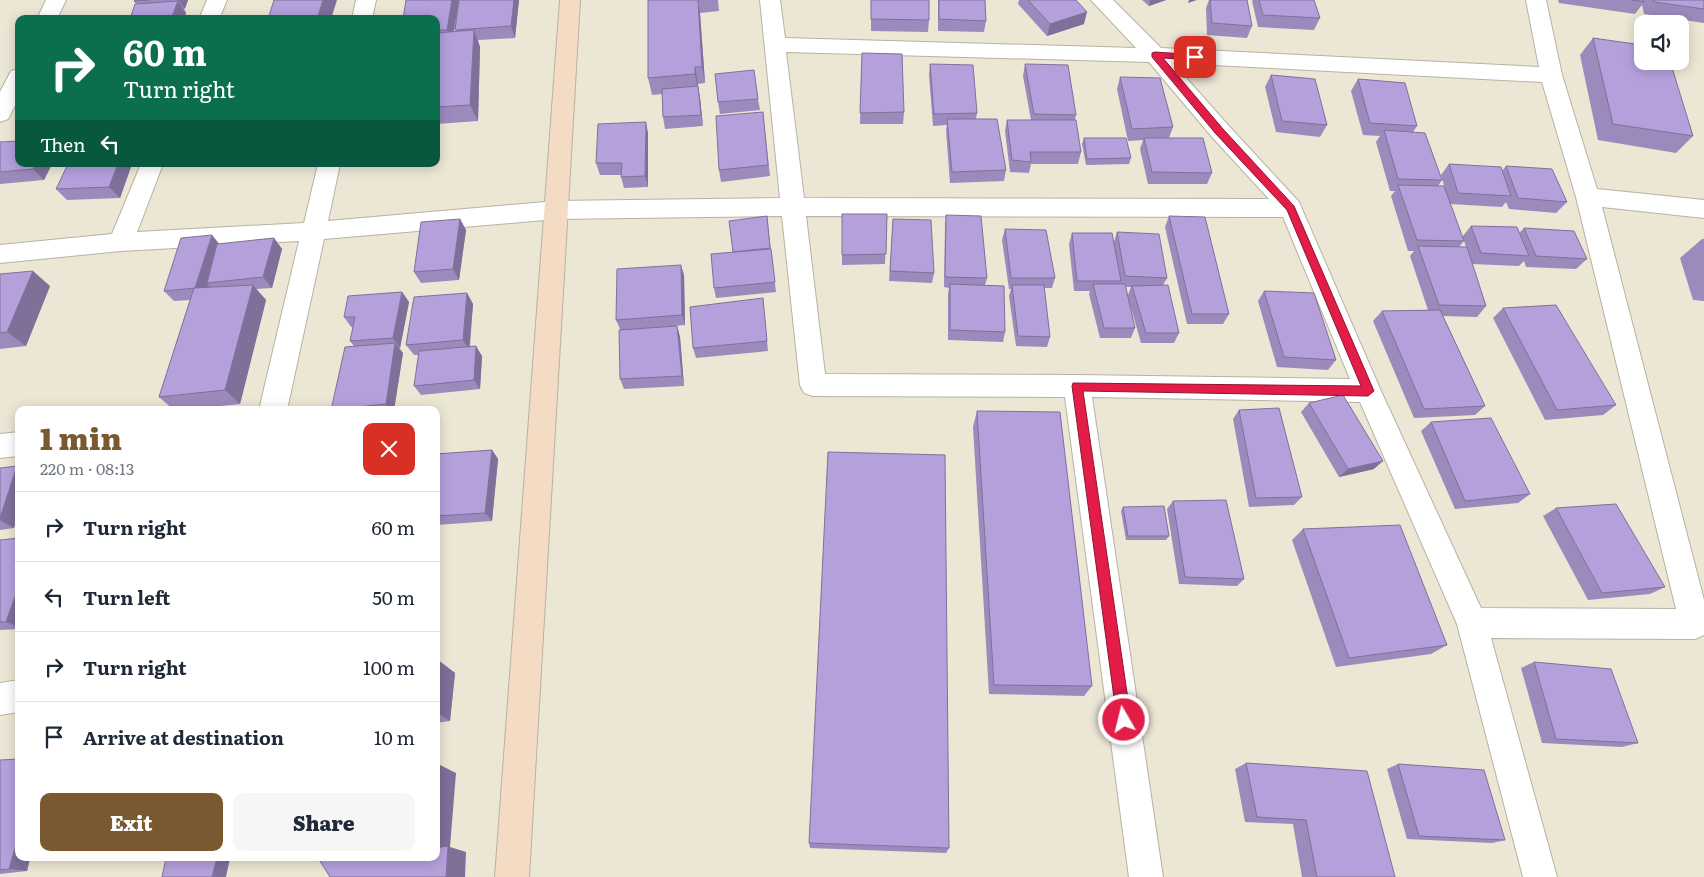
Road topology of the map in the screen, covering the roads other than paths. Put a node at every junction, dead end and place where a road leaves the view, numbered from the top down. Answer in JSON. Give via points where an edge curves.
{"nodes":[{"id":1,"x":56,"y":0,"type":"edge"},
{"id":2,"x":216,"y":0,"type":"edge"},
{"id":3,"x":366,"y":0,"type":"edge"},
{"id":4,"x":570,"y":0,"type":"edge"},
{"id":5,"x":770,"y":0,"type":"edge"},
{"id":6,"x":1102,"y":0,"type":"edge"},
{"id":7,"x":1536,"y":0,"type":"edge"},
{"id":8,"x":49,"y":15,"type":"edge"},
{"id":9,"x":210,"y":15,"type":"edge"},
{"id":10,"x":363,"y":15,"type":"edge"},
{"id":11,"x":776,"y":45,"type":"junction"},
{"id":12,"x":1155,"y":55,"type":"junction"},
{"id":13,"x":1551,"y":76,"type":"junction"},
{"id":14,"x":15,"y":84,"type":"edge"},
{"id":15,"x":0,"y":114,"type":"edge"},
{"id":16,"x":151,"y":167,"type":"edge"},
{"id":17,"x":328,"y":167,"type":"edge"},
{"id":18,"x":1588,"y":197,"type":"junction"},
{"id":19,"x":792,"y":207,"type":"junction"},
{"id":20,"x":1291,"y":208,"type":"junction"},
{"id":21,"x":556,"y":210,"type":"junction"},
{"id":22,"x":1704,"y":210,"type":"edge"},
{"id":23,"x":314,"y":231,"type":"junction"},
{"id":24,"x":120,"y":242,"type":"junction"},
{"id":25,"x":0,"y":254,"type":"edge"},
{"id":26,"x":1077,"y":386,"type":"junction"},
{"id":27,"x":1368,"y":391,"type":"junction"},
{"id":28,"x":274,"y":406,"type":"edge"},
{"id":29,"x":15,"y":444,"type":"edge"},
{"id":30,"x":0,"y":446,"type":"edge"},
{"id":31,"x":1472,"y":623,"type":"junction"},
{"id":32,"x":15,"y":697,"type":"edge"},
{"id":33,"x":0,"y":699,"type":"edge"},
{"id":34,"x":512,"y":877,"type":"edge"},
{"id":35,"x":1146,"y":877,"type":"edge"},
{"id":36,"x":1540,"y":877,"type":"edge"}],
"edges":[{"from":1,"to":8,"type":"street"},
{"from":2,"to":9,"type":"street"},
{"from":3,"to":10,"type":"street"},
{"from":4,"to":21,"type":"street"},
{"from":5,"to":11,"type":"street"},
{"from":6,"to":12,"type":"street"},
{"from":7,"to":13,"type":"street"},
{"from":11,"to":12,"type":"street"},
{"from":11,"to":19,"type":"street"},
{"from":12,"to":13,"type":"street"},
{"from":12,"to":20,"type":"street"},
{"from":13,"to":18,"type":"street"},
{"from":14,"to":15,"type":"street"},
{"from":16,"to":24,"type":"street"},
{"from":17,"to":23,"type":"street"},
{"from":18,"to":22,"type":"street"},
{"from":18,"to":31,"type":"street","via":[[1695,624]]},
{"from":19,"to":20,"type":"street"},
{"from":19,"to":21,"type":"street"},
{"from":19,"to":26,"type":"street","via":[[814,386]]},
{"from":20,"to":27,"type":"street"},
{"from":21,"to":23,"type":"street"},
{"from":21,"to":34,"type":"street"},
{"from":23,"to":24,"type":"street"},
{"from":23,"to":28,"type":"street"},
{"from":24,"to":25,"type":"street"},
{"from":26,"to":27,"type":"street"},
{"from":26,"to":35,"type":"street"},
{"from":27,"to":31,"type":"street"},
{"from":29,"to":30,"type":"street"},
{"from":31,"to":36,"type":"street"},
{"from":32,"to":33,"type":"street"}]}
